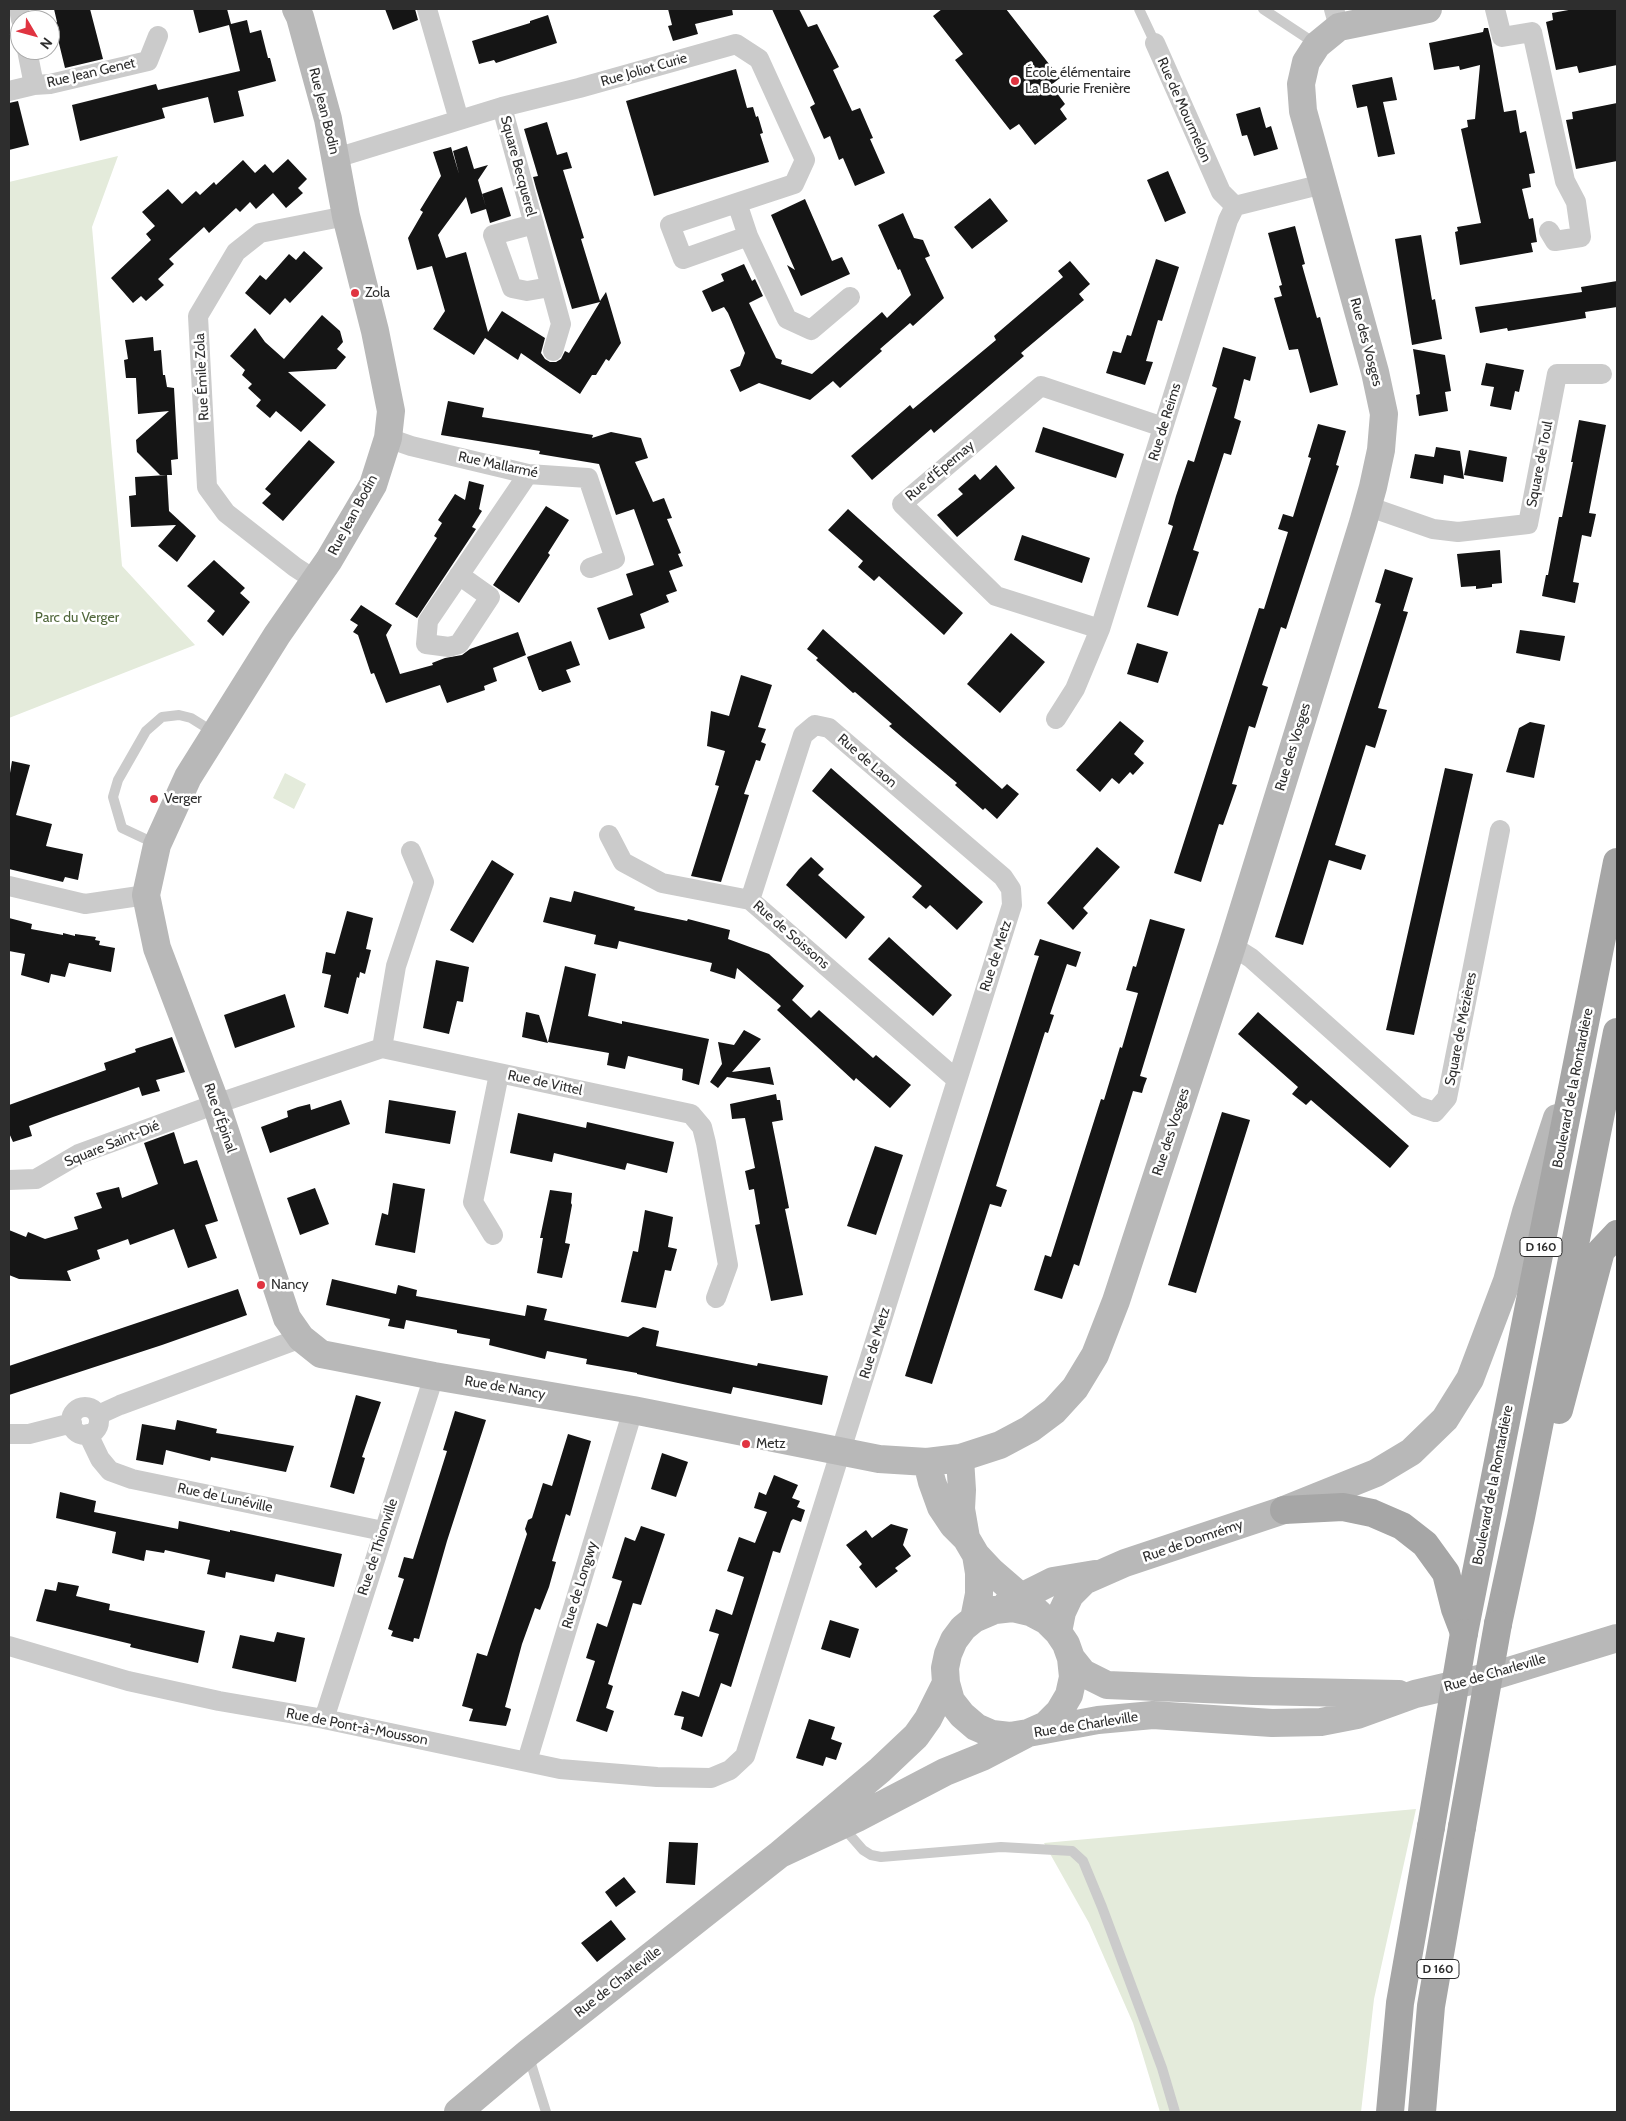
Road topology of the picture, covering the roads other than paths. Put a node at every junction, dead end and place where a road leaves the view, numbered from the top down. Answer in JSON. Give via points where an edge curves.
{"nodes":[{"id":1,"x":296,"y":9,"type":"edge"},
{"id":2,"x":427,"y":9,"type":"edge"},
{"id":3,"x":1139,"y":9,"type":"edge"},
{"id":4,"x":1263,"y":9,"type":"edge"},
{"id":5,"x":1428,"y":9,"type":"edge"},
{"id":6,"x":1495,"y":9,"type":"edge"},
{"id":7,"x":1336,"y":18,"type":"edge"},
{"id":8,"x":158,"y":36,"type":"dead end"},
{"id":9,"x":1155,"y":43,"type":"joint"},
{"id":10,"x":1316,"y":45,"type":"junction"},
{"id":11,"x":29,"y":60,"type":"edge"},
{"id":12,"x":34,"y":85,"type":"junction"},
{"id":13,"x":9,"y":91,"type":"edge"},
{"id":14,"x":502,"y":107,"type":"junction"},
{"id":15,"x":459,"y":120,"type":"junction"},
{"id":16,"x":336,"y":158,"type":"junction"},
{"id":17,"x":1323,"y":184,"type":"junction"},
{"id":18,"x":737,"y":203,"type":"junction"},
{"id":19,"x":1235,"y":206,"type":"junction"},
{"id":20,"x":346,"y":216,"type":"junction"},
{"id":21,"x":534,"y":224,"type":"junction"},
{"id":22,"x":1550,"y":231,"type":"dead end"},
{"id":23,"x":748,"y":236,"type":"junction"},
{"id":24,"x":550,"y":287,"type":"junction"},
{"id":25,"x":850,"y":297,"type":"dead end"},
{"id":26,"x":553,"y":351,"type":"dead end"},
{"id":27,"x":1602,"y":374,"type":"dead end"},
{"id":28,"x":1163,"y":427,"type":"junction"},
{"id":29,"x":388,"y":438,"type":"junction"},
{"id":30,"x":528,"y":474,"type":"junction"},
{"id":31,"x":1367,"y":506,"type":"junction"},
{"id":32,"x":590,"y":568,"type":"dead end"},
{"id":33,"x":459,"y":575,"type":"dead end"},
{"id":34,"x":315,"y":580,"type":"junction"},
{"id":35,"x":1100,"y":629,"type":"junction"},
{"id":36,"x":1056,"y":718,"type":"dead end"},
{"id":37,"x":216,"y":734,"type":"junction"},
{"id":38,"x":1500,"y":830,"type":"dead end"},
{"id":39,"x":608,"y":835,"type":"dead end"},
{"id":40,"x":157,"y":845,"type":"junction"},
{"id":41,"x":411,"y":852,"type":"dead end"},
{"id":42,"x":1617,"y":862,"type":"edge"},
{"id":43,"x":9,"y":886,"type":"edge"},
{"id":44,"x":1011,"y":889,"type":"joint"},
{"id":45,"x":146,"y":895,"type":"junction"},
{"id":46,"x":750,"y":900,"type":"junction"},
{"id":47,"x":1232,"y":946,"type":"junction"},
{"id":48,"x":1617,"y":1032,"type":"edge"},
{"id":49,"x":382,"y":1048,"type":"junction"},
{"id":50,"x":1578,"y":1060,"type":"junction"},
{"id":51,"x":499,"y":1074,"type":"junction"},
{"id":52,"x":956,"y":1079,"type":"junction"},
{"id":53,"x":216,"y":1104,"type":"junction"},
{"id":54,"x":9,"y":1180,"type":"edge"},
{"id":55,"x":1617,"y":1234,"type":"edge"},
{"id":56,"x":493,"y":1235,"type":"dead end"},
{"id":57,"x":716,"y":1298,"type":"dead end"},
{"id":58,"x":301,"y":1338,"type":"junction"},
{"id":59,"x":434,"y":1376,"type":"junction"},
{"id":60,"x":633,"y":1410,"type":"junction"},
{"id":61,"x":80,"y":1429,"type":"junction"},
{"id":62,"x":9,"y":1434,"type":"edge"},
{"id":63,"x":840,"y":1451,"type":"junction"},
{"id":64,"x":960,"y":1458,"type":"junction"},
{"id":65,"x":927,"y":1462,"type":"junction"},
{"id":66,"x":1284,"y":1510,"type":"junction"},
{"id":67,"x":1521,"y":1517,"type":"junction"},
{"id":68,"x":383,"y":1531,"type":"junction"},
{"id":69,"x":971,"y":1546,"type":"junction"},
{"id":70,"x":1102,"y":1573,"type":"junction"},
{"id":71,"x":1020,"y":1597,"type":"junction"},
{"id":72,"x":984,"y":1614,"type":"junction"},
{"id":73,"x":1617,"y":1625,"type":"edge"},
{"id":74,"x":1052,"y":1626,"type":"junction"},
{"id":75,"x":1464,"y":1633,"type":"junction"},
{"id":76,"x":1617,"y":1638,"type":"edge"},
{"id":77,"x":9,"y":1646,"type":"edge"},
{"id":78,"x":1574,"y":1650,"type":"junction"},
{"id":79,"x":1071,"y":1658,"type":"junction"},
{"id":80,"x":946,"y":1683,"type":"junction"},
{"id":81,"x":1415,"y":1694,"type":"junction"},
{"id":82,"x":324,"y":1719,"type":"junction"},
{"id":83,"x":1028,"y":1733,"type":"junction"},
{"id":84,"x":527,"y":1761,"type":"junction"},
{"id":85,"x":711,"y":1778,"type":"joint"},
{"id":86,"x":836,"y":1818,"type":"junction"},
{"id":87,"x":528,"y":2053,"type":"junction"},
{"id":88,"x":458,"y":2112,"type":"edge"},
{"id":89,"x":546,"y":2112,"type":"edge"},
{"id":90,"x":1175,"y":2112,"type":"edge"},
{"id":91,"x":1390,"y":2112,"type":"edge"},
{"id":92,"x":1422,"y":2112,"type":"edge"}],
"edges":[{"from":1,"to":16,"type":"street","name":"Rue Jean Bodin"},
{"from":2,"to":15,"type":"street"},
{"from":3,"to":9,"type":"lane","name":"Rue de Mourmelon"},
{"from":4,"to":10,"type":"lane"},
{"from":5,"to":7,"type":"street","name":"Rue des Vosges"},
{"from":6,"to":22,"type":"street","via":[[1502,37],[1532,32],[1565,181],[1576,202],[1581,237],[1555,242]]},
{"from":7,"to":10,"type":"street","name":"Rue des Vosges"},
{"from":8,"to":12,"type":"street","name":"Rue Jean Genet","via":[[148,61]]},
{"from":9,"to":19,"type":"street","name":"Rue de Mourmelon","via":[[1221,192]]},
{"from":10,"to":17,"type":"street","name":"Rue des Vosges","via":[[1306,62],[1300,84],[1303,111]]},
{"from":11,"to":12,"type":"street"},
{"from":12,"to":13,"type":"street","name":"Rue Jean Genet"},
{"from":14,"to":15,"type":"street","name":"Rue Joliot Curie"},
{"from":14,"to":18,"type":"street","name":"Rue Joliot Curie","via":[[736,44],[759,59],[805,160],[794,184]]},
{"from":14,"to":21,"type":"street","name":"Square Becquerel"},
{"from":15,"to":16,"type":"street","name":"Rue Joliot Curie"},
{"from":16,"to":20,"type":"street","name":"Rue Jean Bodin"},
{"from":17,"to":19,"type":"street"},
{"from":17,"to":31,"type":"street","name":"Rue des Vosges","via":[[1384,414],[1381,450]]},
{"from":18,"to":23,"type":"street"},
{"from":18,"to":23,"type":"street","name":"Rue Joliot Curie","via":[[670,225],[683,259]]},
{"from":19,"to":28,"type":"street","name":"Rue de Reims"},
{"from":20,"to":29,"type":"street","name":"Rue Jean Bodin","via":[[391,411]]},
{"from":20,"to":34,"type":"street","name":"Rue Émile Zola","via":[[260,233],[236,252],[198,316],[207,487],[226,513]]},
{"from":21,"to":24,"type":"street","name":"Square Becquerel"},
{"from":21,"to":24,"type":"street","name":"Square Becquerel","via":[[493,235],[512,288],[527,291]]},
{"from":23,"to":25,"type":"street","via":[[787,319],[811,330]]},
{"from":24,"to":26,"type":"street","name":"Square Becquerel","via":[[561,324]]},
{"from":27,"to":31,"type":"street","name":"Square de Toul","via":[[1557,374],[1528,524],[1458,532],[1433,529]]},
{"from":28,"to":35,"type":"street","name":"Rue de Reims"},
{"from":28,"to":35,"type":"street","name":"Rue d’Épernay","via":[[1041,386],[902,504],[996,596]]},
{"from":29,"to":30,"type":"street","name":"Rue Mallarmé"},
{"from":29,"to":34,"type":"street","name":"Rue Jean Bodin","via":[[373,485]]},
{"from":30,"to":32,"type":"street","name":"Rue Mallarmé","via":[[588,478],[614,559]]},
{"from":30,"to":33,"type":"street"},
{"from":31,"to":47,"type":"street","name":"Rue des Vosges"},
{"from":34,"to":37,"type":"street","name":"Rue Jean Bodin"},
{"from":35,"to":36,"type":"street","name":"Rue de Reims","via":[[1076,689]]},
{"from":37,"to":40,"type":"street","name":"Rue Jean Bodin","via":[[188,777]]},
{"from":37,"to":40,"type":"lane","via":[[191,718],[179,715],[162,717],[146,731],[118,780],[113,797],[122,828]]},
{"from":38,"to":47,"type":"street","name":"Square de Mézières","via":[[1447,1098],[1435,1112],[1417,1106],[1251,958]]},
{"from":39,"to":46,"type":"street","name":"Rue de Soissons","via":[[623,862],[662,882]]},
{"from":40,"to":45,"type":"street","name":"Rue Jean Bodin"},
{"from":41,"to":49,"type":"street","via":[[424,882],[396,966]]},
{"from":42,"to":50,"type":"main road","name":"Boulevard de la Rontardière","number":"D 160"},
{"from":43,"to":45,"type":"street","via":[[86,904]]},
{"from":44,"to":46,"type":"street","name":"Rue de Laon","via":[[1002,877],[829,728],[815,725],[803,735]]},
{"from":44,"to":52,"type":"street","name":"Rue de Metz","via":[[1012,905]]},
{"from":45,"to":53,"type":"street","name":"Rue d’Épinal","via":[[157,948]]},
{"from":46,"to":52,"type":"street","name":"Rue de Soissons"},
{"from":47,"to":64,"type":"street","name":"Rue des Vosges","via":[[1116,1301],[1095,1355],[1075,1388],[1054,1411],[1000,1445]]},
{"from":48,"to":67,"type":"main road","number":"D 160"},
{"from":49,"to":51,"type":"street","name":"Rue de Vittel"},
{"from":49,"to":53,"type":"street"},
{"from":50,"to":66,"type":"street","name":"Rue de Domrémy","via":[[1526,1212],[1507,1281],[1470,1380],[1445,1419],[1411,1452],[1376,1473]]},
{"from":50,"to":75,"type":"main road","name":"Boulevard de la Rontardière","number":"D 160"},
{"from":51,"to":56,"type":"street","via":[[473,1202]]},
{"from":51,"to":57,"type":"street","name":"Rue de Vittel","via":[[691,1114],[702,1126],[728,1265]]},
{"from":52,"to":63,"type":"street","name":"Rue de Metz"},
{"from":53,"to":54,"type":"street","name":"Square Saint-Dié","via":[[79,1154],[36,1178]]},
{"from":53,"to":58,"type":"street","name":"Rue d’Épinal","via":[[287,1318]]},
{"from":55,"to":67,"type":"main road","via":[[1601,1251],[1545,1464]]},
{"from":58,"to":59,"type":"street","name":"Rue de Nancy","via":[[321,1354]]},
{"from":58,"to":61,"type":"street","via":[[98,1415],[92,1409],[84,1408],[73,1415]]},
{"from":59,"to":60,"type":"street","name":"Rue de Nancy"},
{"from":59,"to":68,"type":"street","name":"Rue de Thionville"},
{"from":60,"to":63,"type":"street","name":"Rue de Nancy"},
{"from":60,"to":84,"type":"street","name":"Rue de Longwy"},
{"from":61,"to":62,"type":"street"},
{"from":61,"to":68,"type":"street","name":"Rue de Lunéville","via":[[110,1471],[132,1479]]},
{"from":63,"to":65,"type":"street","name":"Rue de Nancy","via":[[879,1459]]},
{"from":63,"to":85,"type":"street","name":"Rue de Metz","via":[[745,1756],[730,1770]]},
{"from":64,"to":65,"type":"street","name":"Rue des Vosges"},
{"from":64,"to":69,"type":"street","via":[[961,1509]]},
{"from":65,"to":69,"type":"street","via":[[941,1507]]},
{"from":66,"to":70,"type":"street","name":"Rue de Domrémy"},
{"from":66,"to":75,"type":"main road","via":[[1343,1507],[1372,1513],[1402,1526],[1425,1544],[1446,1573]]},
{"from":67,"to":92,"type":"main road","number":"D 160","bridge":true,"via":[[1498,1624],[1431,2006]]},
{"from":68,"to":82,"type":"street","name":"Rue de Thionville"},
{"from":69,"to":71,"type":"street","via":[[991,1571]]},
{"from":69,"to":72,"type":"street","via":[[980,1573]]},
{"from":70,"to":71,"type":"street","name":"Rue de Domrémy","via":[[1053,1582]]},
{"from":70,"to":74,"type":"street","name":"Rue de Domrémy","via":[[1084,1581],[1070,1595]]},
{"from":71,"to":72,"type":"street","name":"Rue de Domrémy"},
{"from":71,"to":74,"type":"street"},
{"from":72,"to":74,"type":"street","via":[[1013,1608],[1030,1612]]},
{"from":72,"to":80,"type":"street","via":[[963,1628],[954,1640],[945,1668]]},
{"from":73,"to":78,"type":"street","name":"Rue de Charleville"},
{"from":74,"to":79,"type":"street","via":[[1066,1644]]},
{"from":75,"to":91,"type":"main road","name":"Boulevard de la Rontardière","number":"D 160","bridge":true,"via":[[1400,2003]]},
{"from":76,"to":78,"type":"street","name":"Rue de Charleville"},
{"from":77,"to":82,"type":"street","name":"Rue de Pont-à-Mousson","via":[[128,1681]]},
{"from":78,"to":81,"type":"street","name":"Rue de Charleville","via":[[1496,1675]]},
{"from":79,"to":81,"type":"street","name":"Rue de Charleville","via":[[1083,1673],[1107,1685]]},
{"from":79,"to":83,"type":"street","via":[[1073,1677],[1059,1712],[1046,1725]]},
{"from":80,"to":83,"type":"street","via":[[956,1708],[976,1727],[992,1734]]},
{"from":80,"to":86,"type":"street","name":"Rue de Charleville","via":[[916,1736]]},
{"from":81,"to":83,"type":"street","name":"Rue de Charleville","via":[[1357,1715],[1321,1722],[1272,1723],[1153,1715],[1098,1720]]},
{"from":82,"to":84,"type":"street","name":"Rue de Pont-à-Mousson"},
{"from":83,"to":86,"type":"street","name":"Rue de Charleville","via":[[982,1757]]},
{"from":84,"to":85,"type":"street","name":"Rue de Pont-à-Mousson","via":[[560,1769]]},
{"from":86,"to":87,"type":"street","name":"Rue de Charleville","via":[[780,1854]]},
{"from":86,"to":90,"type":"lane","via":[[863,1850],[881,1857],[1002,1847],[1072,1851],[1083,1861],[1102,1907],[1162,2068]]},
{"from":87,"to":88,"type":"street","name":"Rue de Charleville"},
{"from":87,"to":89,"type":"lane"}]}
